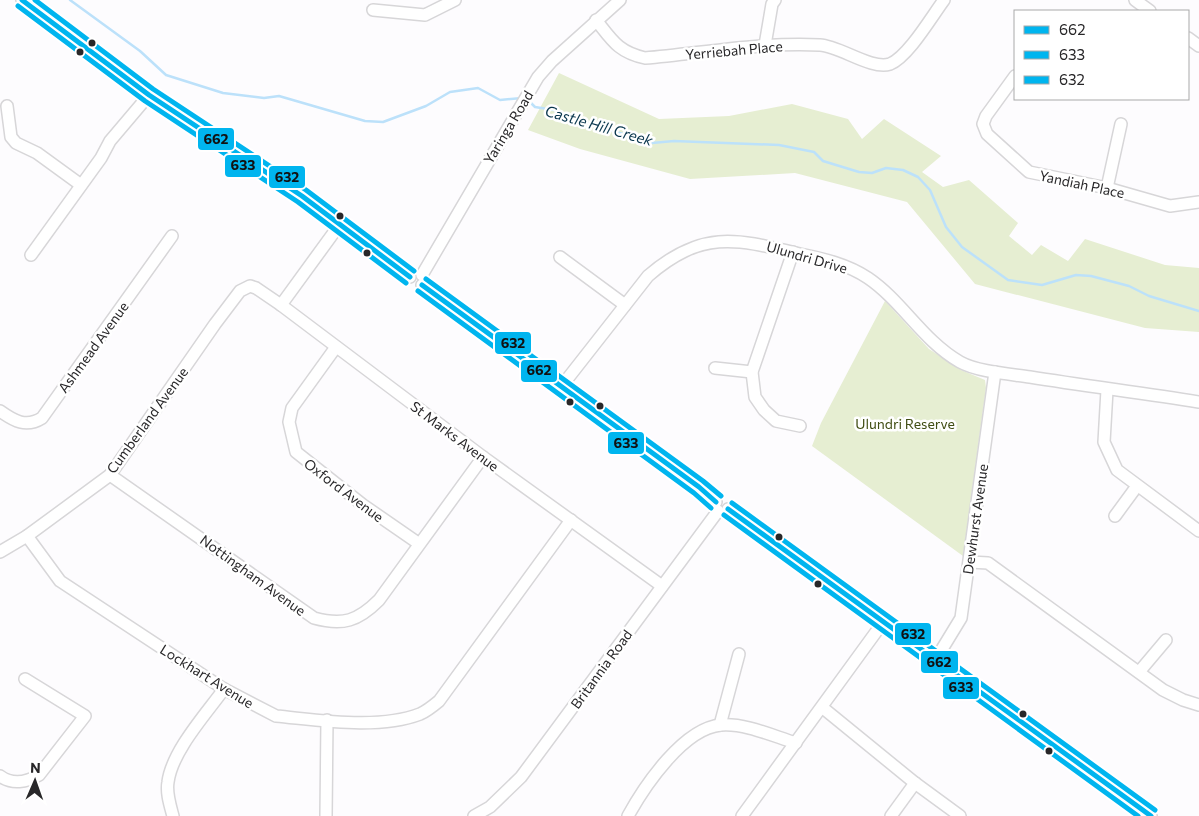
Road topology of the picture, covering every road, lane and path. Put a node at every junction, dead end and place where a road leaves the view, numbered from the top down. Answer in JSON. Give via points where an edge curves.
{"nodes":[{"id":1,"x":22,"y":0,"type":"edge"},
{"id":2,"x":455,"y":0,"type":"edge"},
{"id":3,"x":620,"y":0,"type":"edge"},
{"id":4,"x":775,"y":0,"type":"edge"},
{"id":5,"x":944,"y":0,"type":"edge"},
{"id":6,"x":1135,"y":0,"type":"edge"},
{"id":7,"x":372,"y":10,"type":"dead end"},
{"id":8,"x":1149,"y":10,"type":"edge"},
{"id":9,"x":596,"y":20,"type":"junction"},
{"id":10,"x":765,"y":45,"type":"junction"},
{"id":11,"x":1014,"y":77,"type":"edge"},
{"id":12,"x":149,"y":95,"type":"junction"},
{"id":13,"x":7,"y":106,"type":"dead end"},
{"id":14,"x":1121,"y":124,"type":"dead end"},
{"id":15,"x":81,"y":185,"type":"junction"},
{"id":16,"x":1107,"y":188,"type":"junction"},
{"id":17,"x":1199,"y":202,"type":"edge"},
{"id":18,"x":340,"y":224,"type":"junction"},
{"id":19,"x":172,"y":236,"type":"dead end"},
{"id":20,"x":793,"y":252,"type":"junction"},
{"id":21,"x":31,"y":255,"type":"dead end"},
{"id":22,"x":560,"y":257,"type":"dead end"},
{"id":23,"x":422,"y":280,"type":"junction"},
{"id":24,"x":250,"y":286,"type":"joint"},
{"id":25,"x":281,"y":305,"type":"junction"},
{"id":26,"x":626,"y":305,"type":"junction"},
{"id":27,"x":336,"y":347,"type":"junction"},
{"id":28,"x":715,"y":368,"type":"dead end"},
{"id":29,"x":752,"y":372,"type":"junction"},
{"id":30,"x":995,"y":372,"type":"junction"},
{"id":31,"x":561,"y":387,"type":"junction"},
{"id":32,"x":1107,"y":390,"type":"junction"},
{"id":33,"x":1199,"y":402,"type":"edge"},
{"id":34,"x":0,"y":410,"type":"edge"},
{"id":35,"x":800,"y":426,"type":"dead end"},
{"id":36,"x":483,"y":457,"type":"junction"},
{"id":37,"x":110,"y":475,"type":"junction"},
{"id":38,"x":1137,"y":486,"type":"junction"},
{"id":39,"x":720,"y":507,"type":"junction"},
{"id":40,"x":1115,"y":516,"type":"dead end"},
{"id":41,"x":571,"y":520,"type":"junction"},
{"id":42,"x":1199,"y":531,"type":"edge"},
{"id":43,"x":27,"y":536,"type":"junction"},
{"id":44,"x":418,"y":543,"type":"junction"},
{"id":45,"x":0,"y":552,"type":"edge"},
{"id":46,"x":970,"y":562,"type":"junction"},
{"id":47,"x":662,"y":586,"type":"junction"},
{"id":48,"x":884,"y":621,"type":"junction"},
{"id":49,"x":1166,"y":640,"type":"dead end"},
{"id":50,"x":739,"y":654,"type":"dead end"},
{"id":51,"x":936,"y":660,"type":"junction"},
{"id":52,"x":1139,"y":672,"type":"junction"},
{"id":53,"x":25,"y":679,"type":"dead end"},
{"id":54,"x":224,"y":689,"type":"junction"},
{"id":55,"x":1199,"y":705,"type":"edge"},
{"id":56,"x":823,"y":708,"type":"junction"},
{"id":57,"x":326,"y":720,"type":"junction"},
{"id":58,"x":720,"y":725,"type":"junction"},
{"id":59,"x":796,"y":743,"type":"junction"},
{"id":60,"x":0,"y":776,"type":"edge"},
{"id":61,"x":915,"y":783,"type":"junction"},
{"id":62,"x":173,"y":816,"type":"edge"},
{"id":63,"x":326,"y":816,"type":"edge"},
{"id":64,"x":474,"y":816,"type":"edge"},
{"id":65,"x":628,"y":816,"type":"edge"},
{"id":66,"x":742,"y":816,"type":"edge"},
{"id":67,"x":891,"y":816,"type":"edge"},
{"id":68,"x":960,"y":816,"type":"edge"},
{"id":69,"x":1151,"y":816,"type":"edge"}],
"edges":[{"from":1,"to":12,"type":"street"},
{"from":2,"to":7,"type":"street","via":[[425,15]]},
{"from":3,"to":9,"type":"street","name":"Yaringa Road"},
{"from":4,"to":10,"type":"street"},
{"from":5,"to":10,"type":"street","name":"Yerriebah Place","via":[[902,56],[890,64],[878,64],[823,45]]},
{"from":6,"to":8,"type":"street"},
{"from":9,"to":10,"type":"street","name":"Yerriebah Place","via":[[616,45],[631,55],[645,58]]},
{"from":9,"to":23,"type":"street","name":"Yaringa Road","via":[[538,77]]},
{"from":11,"to":16,"type":"street","name":"Yandiah Place","via":[[986,116],[987,134],[1029,172]]},
{"from":12,"to":15,"type":"street","via":[[110,141]]},
{"from":12,"to":18,"type":"street"},
{"from":13,"to":15,"type":"street","via":[[11,137],[16,143]]},
{"from":14,"to":16,"type":"street"},
{"from":15,"to":21,"type":"street"},
{"from":16,"to":17,"type":"street","name":"Yandiah Place","via":[[1170,206]]},
{"from":18,"to":23,"type":"street","via":[[410,277],[412,286],[417,287]]},
{"from":18,"to":25,"type":"street"},
{"from":19,"to":34,"type":"street","name":"Ashmead Avenue","via":[[42,418],[24,424],[13,421]]},
{"from":20,"to":26,"type":"street","name":"Ulundri Drive","via":[[740,240],[708,242],[674,256],[660,266]]},
{"from":20,"to":29,"type":"street"},
{"from":20,"to":30,"type":"street","name":"Ulundri Drive","via":[[831,261],[868,278],[929,338],[961,363]]},
{"from":22,"to":26,"type":"street"},
{"from":23,"to":31,"type":"street"},
{"from":24,"to":25,"type":"street","name":"St Marks Avenue"},
{"from":24,"to":37,"type":"street","name":"Cumberland Avenue","via":[[240,291],[215,324]]},
{"from":25,"to":27,"type":"street","name":"St Marks Avenue"},
{"from":26,"to":31,"type":"street","name":"Ulundri Drive"},
{"from":27,"to":36,"type":"street","name":"St Marks Avenue"},
{"from":27,"to":44,"type":"street","name":"Oxford Avenue","via":[[292,408],[289,422],[296,452],[363,506]]},
{"from":28,"to":29,"type":"street"},
{"from":29,"to":35,"type":"street","via":[[756,397],[764,410],[776,421]]},
{"from":30,"to":32,"type":"street","name":"Ulundri Drive"},
{"from":30,"to":46,"type":"street","name":"Dewhurst Avenue"},
{"from":31,"to":39,"type":"street","via":[[699,487]]},
{"from":32,"to":33,"type":"street","name":"Ulundri Drive"},
{"from":32,"to":38,"type":"street","via":[[1104,442],[1117,470]]},
{"from":36,"to":41,"type":"street","name":"St Marks Avenue"},
{"from":36,"to":44,"type":"street","name":"Nottingham Avenue"},
{"from":37,"to":43,"type":"street","name":"Cumberland Avenue"},
{"from":37,"to":44,"type":"street","name":"Nottingham Avenue","via":[[314,618],[328,622],[342,623],[365,614],[380,600]]},
{"from":38,"to":40,"type":"street"},
{"from":38,"to":42,"type":"street"},
{"from":39,"to":47,"type":"street","name":"Britannia Road"},
{"from":39,"to":48,"type":"street"},
{"from":41,"to":47,"type":"street","name":"St Marks Avenue"},
{"from":41,"to":57,"type":"street","name":"Lockhart Avenue","via":[[439,701],[422,713],[404,719]]},
{"from":43,"to":45,"type":"street","name":"Cumberland Avenue"},
{"from":43,"to":54,"type":"street","name":"Lockhart Avenue","via":[[60,580]]},
{"from":46,"to":51,"type":"street","name":"Dewhurst Avenue","via":[[961,618]]},
{"from":46,"to":52,"type":"street","via":[[988,563],[1010,577]]},
{"from":47,"to":64,"type":"street","name":"Britannia Road","via":[[521,777],[490,807]]},
{"from":48,"to":51,"type":"street"},
{"from":48,"to":56,"type":"street"},
{"from":49,"to":52,"type":"street"},
{"from":50,"to":58,"type":"street"},
{"from":51,"to":69,"type":"street"},
{"from":52,"to":55,"type":"street","via":[[1170,693]]},
{"from":53,"to":60,"type":"street","via":[[85,716],[39,775],[16,782]]},
{"from":54,"to":57,"type":"street","name":"Lockhart Avenue","via":[[276,716]]},
{"from":54,"to":62,"type":"street","via":[[162,781]]},
{"from":56,"to":59,"type":"street"},
{"from":56,"to":61,"type":"street"},
{"from":57,"to":63,"type":"street"},
{"from":58,"to":59,"type":"street"},
{"from":58,"to":65,"type":"street","via":[[696,733],[683,742]]},
{"from":59,"to":66,"type":"street"},
{"from":61,"to":67,"type":"street"},
{"from":61,"to":68,"type":"street"}]}
